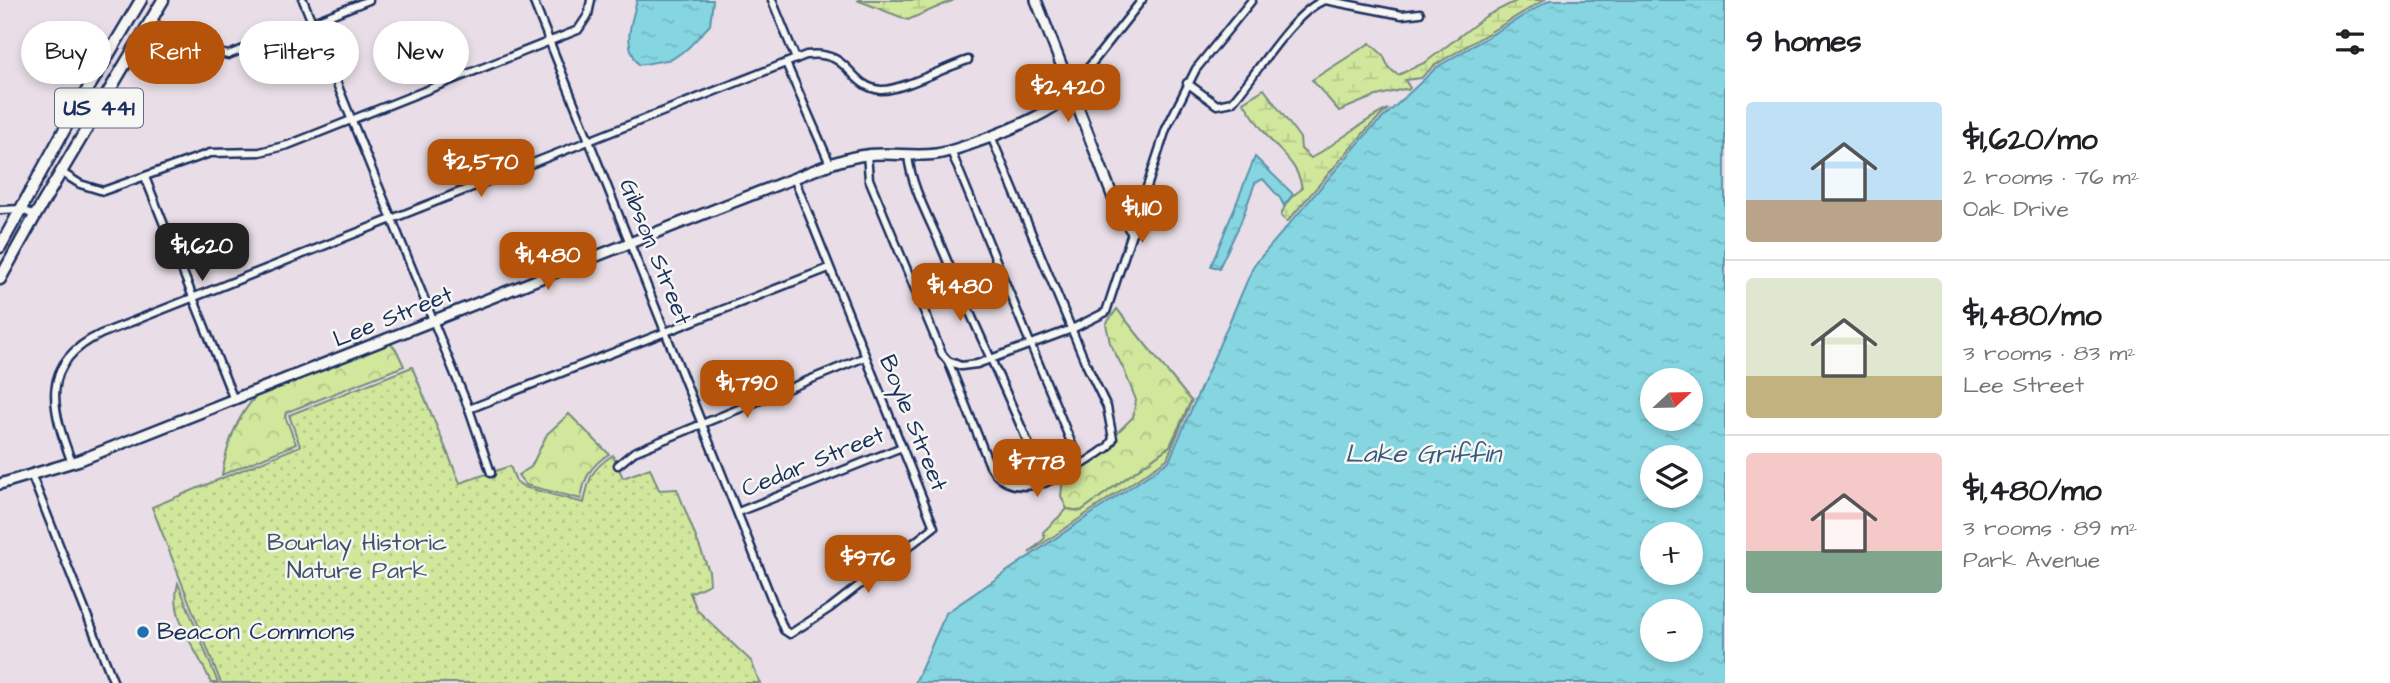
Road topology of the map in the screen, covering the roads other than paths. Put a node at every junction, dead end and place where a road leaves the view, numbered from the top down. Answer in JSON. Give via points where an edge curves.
{"nodes":[{"id":1,"x":141,"y":0,"type":"edge"},
{"id":2,"x":163,"y":0,"type":"edge"},
{"id":3,"x":303,"y":0,"type":"edge"},
{"id":4,"x":369,"y":0,"type":"edge"},
{"id":5,"x":533,"y":0,"type":"edge"},
{"id":6,"x":591,"y":0,"type":"edge"},
{"id":7,"x":772,"y":0,"type":"edge"},
{"id":8,"x":1036,"y":0,"type":"edge"},
{"id":9,"x":1142,"y":0,"type":"edge"},
{"id":10,"x":1252,"y":0,"type":"edge"},
{"id":11,"x":1379,"y":0,"type":"edge"},
{"id":12,"x":1379,"y":9,"type":"junction"},
{"id":13,"x":1420,"y":13,"type":"dead end"},
{"id":14,"x":151,"y":21,"type":"edge"},
{"id":15,"x":311,"y":21,"type":"edge"},
{"id":16,"x":317,"y":21,"type":"edge"},
{"id":17,"x":550,"y":42,"type":"junction"},
{"id":18,"x":796,"y":59,"type":"junction"},
{"id":19,"x":968,"y":60,"type":"dead end"},
{"id":20,"x":786,"y":63,"type":"junction"},
{"id":21,"x":125,"y":64,"type":"edge"},
{"id":22,"x":1187,"y":83,"type":"junction"},
{"id":23,"x":337,"y":84,"type":"edge"},
{"id":24,"x":1070,"y":91,"type":"junction"},
{"id":25,"x":351,"y":119,"type":"junction"},
{"id":26,"x":991,"y":136,"type":"junction"},
{"id":27,"x":590,"y":141,"type":"junction"},
{"id":28,"x":951,"y":151,"type":"junction"},
{"id":29,"x":867,"y":154,"type":"junction"},
{"id":30,"x":908,"y":155,"type":"junction"},
{"id":31,"x":830,"y":164,"type":"junction"},
{"id":32,"x":61,"y":172,"type":"junction"},
{"id":33,"x":145,"y":177,"type":"junction"},
{"id":34,"x":794,"y":178,"type":"junction"},
{"id":35,"x":21,"y":209,"type":"junction"},
{"id":36,"x":0,"y":211,"type":"edge"},
{"id":37,"x":35,"y":216,"type":"junction"},
{"id":38,"x":393,"y":219,"type":"junction"},
{"id":39,"x":0,"y":223,"type":"edge"},
{"id":40,"x":1132,"y":231,"type":"junction"},
{"id":41,"x":6,"y":237,"type":"junction"},
{"id":42,"x":631,"y":243,"type":"junction"},
{"id":43,"x":0,"y":247,"type":"edge"},
{"id":44,"x":829,"y":268,"type":"junction"},
{"id":45,"x":0,"y":279,"type":"edge"},
{"id":46,"x":192,"y":297,"type":"junction"},
{"id":47,"x":434,"y":321,"type":"junction"},
{"id":48,"x":1072,"y":329,"type":"junction"},
{"id":49,"x":667,"y":332,"type":"junction"},
{"id":50,"x":1032,"y":344,"type":"junction"},
{"id":51,"x":865,"y":357,"type":"junction"},
{"id":52,"x":991,"y":359,"type":"junction"},
{"id":53,"x":948,"y":361,"type":"junction"},
{"id":54,"x":234,"y":400,"type":"junction"},
{"id":55,"x":469,"y":410,"type":"junction"},
{"id":56,"x":702,"y":423,"type":"junction"},
{"id":57,"x":902,"y":447,"type":"junction"},
{"id":58,"x":72,"y":463,"type":"junction"},
{"id":59,"x":1080,"y":464,"type":"junction"},
{"id":60,"x":618,"y":465,"type":"dead end"},
{"id":61,"x":491,"y":473,"type":"dead end"},
{"id":62,"x":31,"y":474,"type":"junction"},
{"id":63,"x":1045,"y":483,"type":"junction"},
{"id":64,"x":0,"y":484,"type":"edge"},
{"id":65,"x":738,"y":512,"type":"junction"},
{"id":66,"x":790,"y":634,"type":"joint"},
{"id":67,"x":114,"y":683,"type":"edge"}],
"edges":[{"from":1,"to":35,"type":"main road","number":"US 441"},
{"from":2,"to":14,"type":"main road","number":"US 441"},
{"from":3,"to":15,"type":"street"},
{"from":4,"to":16,"type":"street"},
{"from":5,"to":17,"type":"street","name":"Gibson Street"},
{"from":6,"to":17,"type":"street","via":[[582,26]]},
{"from":7,"to":18,"type":"street"},
{"from":8,"to":24,"type":"street"},
{"from":9,"to":24,"type":"street"},
{"from":10,"to":22,"type":"street"},
{"from":11,"to":12,"type":"street"},
{"from":12,"to":13,"type":"street","via":[[1402,15]]},
{"from":12,"to":22,"type":"street","via":[[1332,0],[1314,5],[1228,105],[1211,102]]},
{"from":17,"to":25,"type":"street"},
{"from":17,"to":27,"type":"street","name":"Gibson Street"},
{"from":18,"to":19,"type":"street","via":[[832,56],[861,82],[881,90]]},
{"from":18,"to":20,"type":"street"},
{"from":20,"to":27,"type":"street"},
{"from":20,"to":31,"type":"street"},
{"from":21,"to":32,"type":"main road","number":"US 441"},
{"from":22,"to":40,"type":"street","via":[[1166,129]]},
{"from":23,"to":25,"type":"street"},
{"from":24,"to":26,"type":"street","name":"Lee Street","via":[[1066,99],[1038,116]]},
{"from":24,"to":40,"type":"street","via":[[1119,213]]},
{"from":25,"to":33,"type":"street","via":[[288,145],[260,152],[210,153]]},
{"from":25,"to":38,"type":"street"},
{"from":26,"to":28,"type":"street","name":"Lee Street"},
{"from":26,"to":48,"type":"street"},
{"from":27,"to":38,"type":"street"},
{"from":27,"to":42,"type":"street","name":"Gibson Street"},
{"from":28,"to":30,"type":"street","name":"Lee Street"},
{"from":28,"to":50,"type":"street"},
{"from":29,"to":30,"type":"street","name":"Lee Street"},
{"from":29,"to":31,"type":"street","name":"Lee Street"},
{"from":29,"to":53,"type":"street","via":[[869,179]]},
{"from":30,"to":52,"type":"street","via":[[917,189]]},
{"from":31,"to":34,"type":"street","name":"Lee Street"},
{"from":32,"to":33,"type":"street","via":[[99,191]]},
{"from":32,"to":37,"type":"main road","number":"US 441"},
{"from":33,"to":46,"type":"street"},
{"from":34,"to":42,"type":"street","name":"Lee Street"},
{"from":34,"to":44,"type":"street","name":"Boyle Street"},
{"from":35,"to":36,"type":"street"},
{"from":35,"to":37,"type":"street"},
{"from":35,"to":41,"type":"main road","number":"US 441"},
{"from":37,"to":45,"type":"main road","number":"US 441"},
{"from":38,"to":46,"type":"street"},
{"from":38,"to":47,"type":"street"},
{"from":39,"to":41,"type":"main road"},
{"from":40,"to":48,"type":"street","via":[[1106,312]]},
{"from":41,"to":43,"type":"main road","number":"US 441"},
{"from":42,"to":47,"type":"street","name":"Lee Street"},
{"from":42,"to":49,"type":"street","name":"Gibson Street"},
{"from":44,"to":49,"type":"street"},
{"from":44,"to":51,"type":"street","name":"Boyle Street"},
{"from":46,"to":54,"type":"street"},
{"from":46,"to":58,"type":"street","via":[[90,339],[66,361],[54,403]]},
{"from":47,"to":54,"type":"street","name":"Lee Street"},
{"from":47,"to":55,"type":"street"},
{"from":48,"to":50,"type":"street"},
{"from":48,"to":59,"type":"street","via":[[1107,407],[1114,439]]},
{"from":49,"to":55,"type":"street"},
{"from":49,"to":56,"type":"street","name":"Gibson Street"},
{"from":50,"to":52,"type":"street"},
{"from":50,"to":59,"type":"street"},
{"from":51,"to":56,"type":"street"},
{"from":51,"to":57,"type":"street","name":"Boyle Street"},
{"from":52,"to":53,"type":"street","via":[[969,366]]},
{"from":52,"to":63,"type":"street"},
{"from":53,"to":63,"type":"street","via":[[996,474],[1021,486]]},
{"from":54,"to":58,"type":"street","name":"Lee Street"},
{"from":55,"to":61,"type":"street"},
{"from":56,"to":60,"type":"street","via":[[634,452]]},
{"from":56,"to":65,"type":"street","name":"Gibson Street"},
{"from":57,"to":65,"type":"street","name":"Cedar Street"},
{"from":57,"to":66,"type":"street","name":"Boyle Street","via":[[934,527]]},
{"from":58,"to":62,"type":"street","name":"Lee Street"},
{"from":59,"to":63,"type":"street"},
{"from":62,"to":64,"type":"street","name":"Lee Street"},
{"from":62,"to":67,"type":"street"},
{"from":65,"to":66,"type":"street","name":"Gibson Street","via":[[784,630]]}]}
